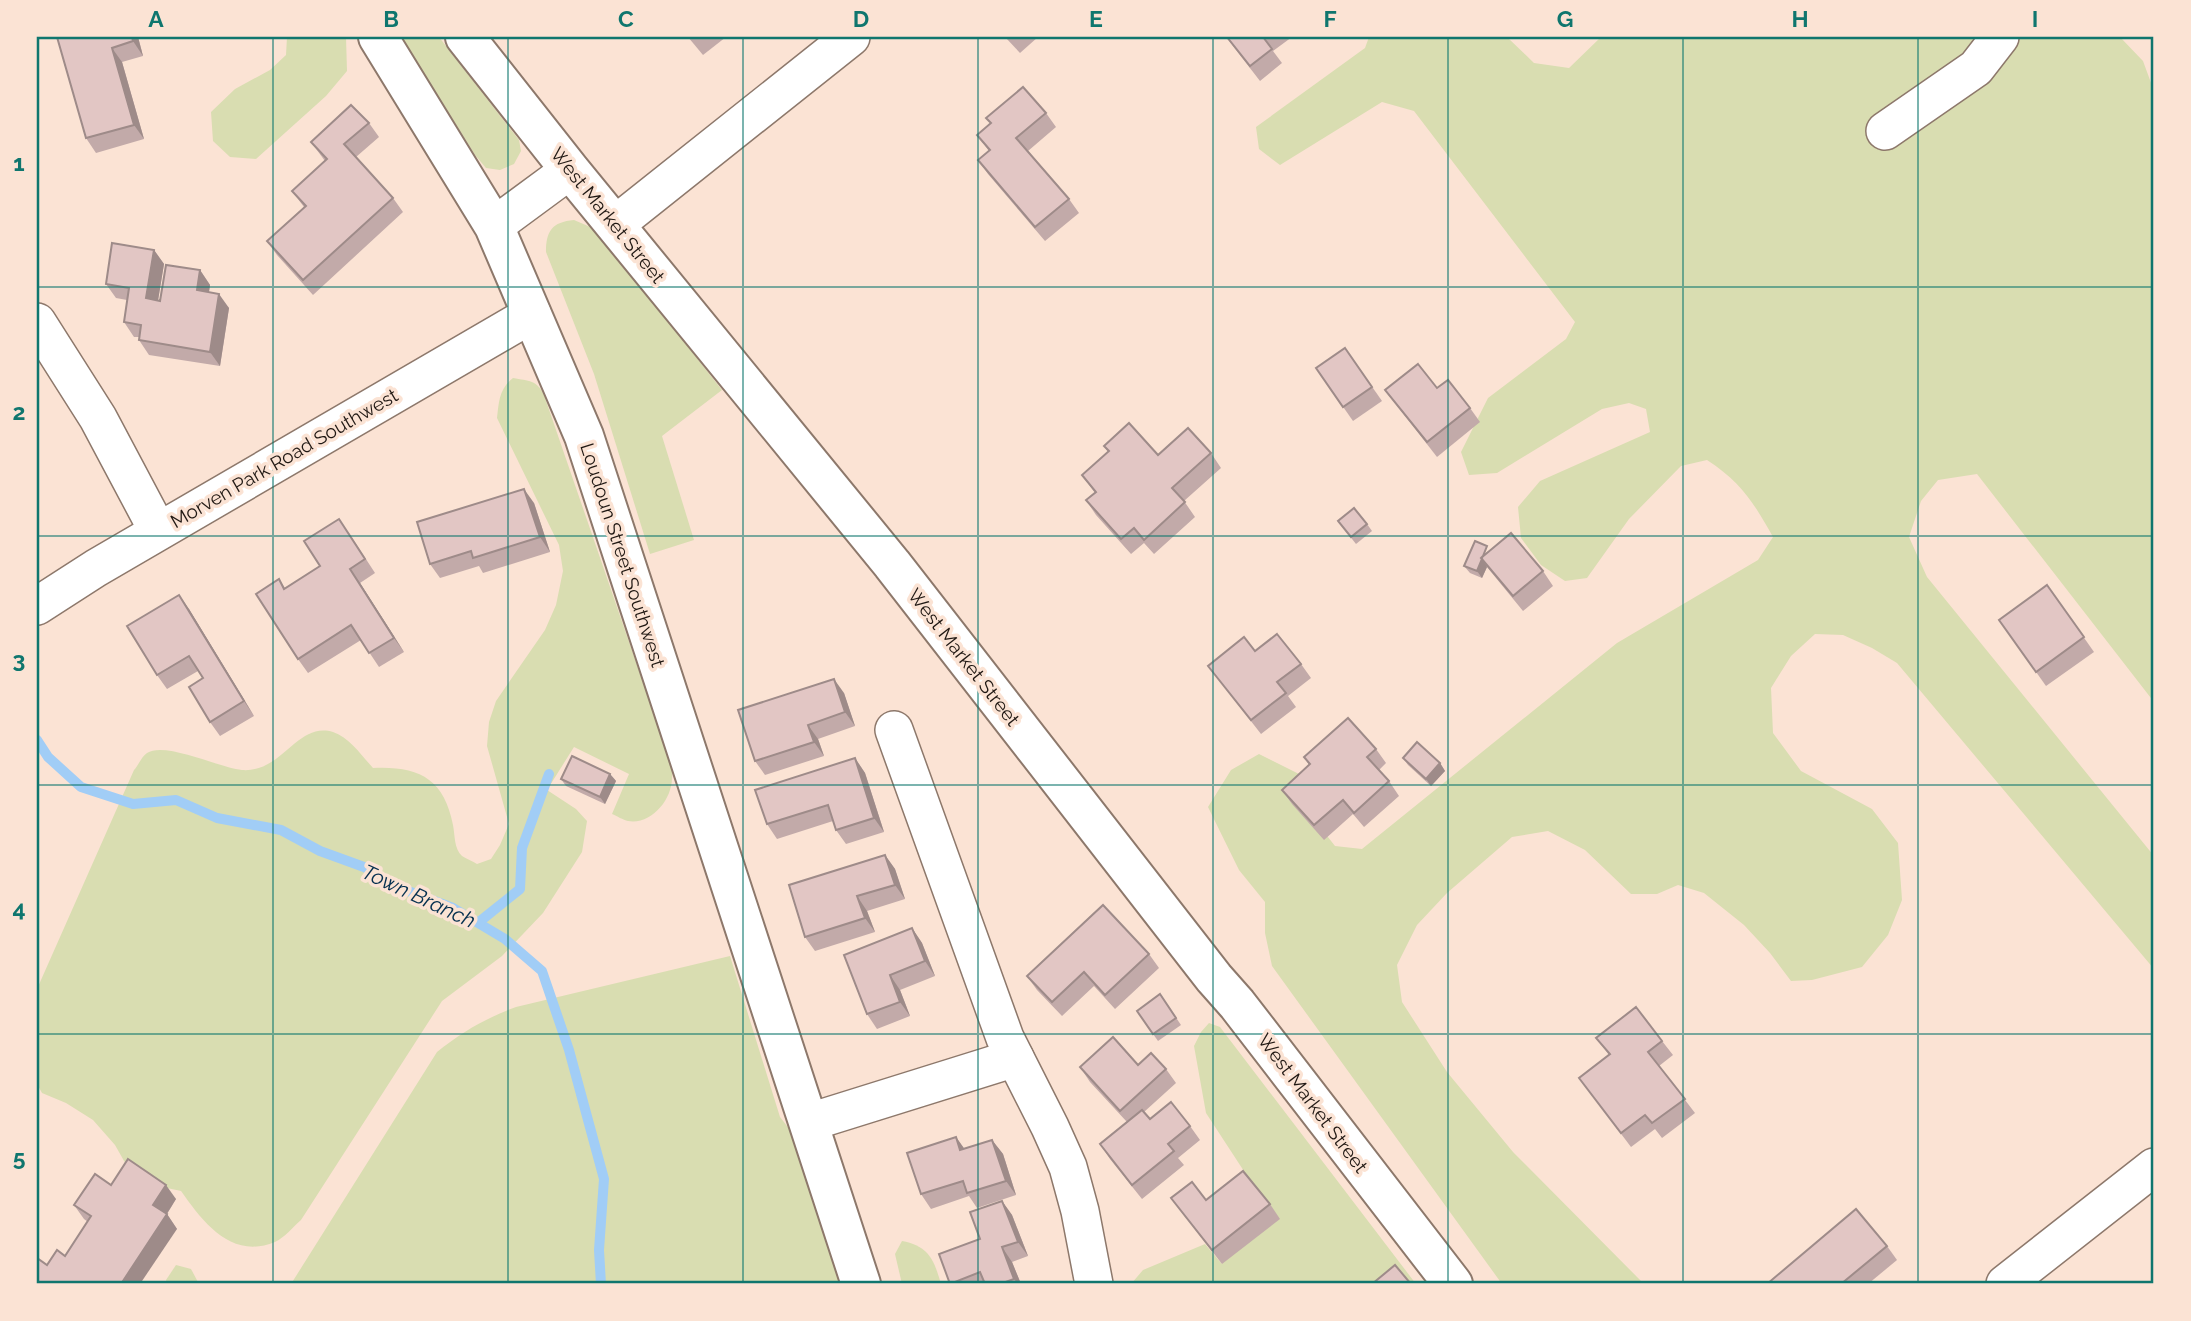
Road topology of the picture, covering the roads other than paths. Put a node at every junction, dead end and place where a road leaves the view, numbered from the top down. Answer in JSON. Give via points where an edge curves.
{"nodes":[{"id":1,"x":378,"y":37,"type":"edge"},
{"id":2,"x":465,"y":37,"type":"edge"},
{"id":3,"x":851,"y":37,"type":"edge"},
{"id":4,"x":2000,"y":37,"type":"edge"},
{"id":5,"x":1885,"y":131,"type":"dead end"},
{"id":6,"x":570,"y":170,"type":"junction"},
{"id":7,"x":616,"y":224,"type":"junction"},
{"id":8,"x":494,"y":226,"type":"junction"},
{"id":9,"x":532,"y":314,"type":"junction"},
{"id":10,"x":37,"y":322,"type":"edge"},
{"id":11,"x":158,"y":531,"type":"junction"},
{"id":12,"x":37,"y":606,"type":"edge"},
{"id":13,"x":894,"y":730,"type":"dead end"},
{"id":14,"x":1010,"y":1048,"type":"junction"},
{"id":15,"x":806,"y":1112,"type":"junction"},
{"id":16,"x":2154,"y":1167,"type":"edge"},
{"id":17,"x":861,"y":1284,"type":"edge"},
{"id":18,"x":1094,"y":1284,"type":"edge"},
{"id":19,"x":1453,"y":1284,"type":"edge"},
{"id":20,"x":2005,"y":1284,"type":"edge"}],
"edges":[{"from":1,"to":8,"type":"main road","name":"Loudoun Street Southwest"},
{"from":2,"to":6,"type":"main road","name":"West Market Street"},
{"from":3,"to":7,"type":"street"},
{"from":4,"to":5,"type":"street","via":[[1976,68]]},
{"from":6,"to":7,"type":"main road","name":"West Market Street"},
{"from":6,"to":8,"type":"street"},
{"from":7,"to":19,"type":"main road","name":"West Market Street","via":[[892,564]]},
{"from":8,"to":9,"type":"main road","name":"Loudoun Street Southwest"},
{"from":9,"to":11,"type":"street","name":"Morven Park Road Southwest"},
{"from":9,"to":15,"type":"main road","name":"Loudoun Street Southwest","via":[[584,436]]},
{"from":10,"to":11,"type":"street","via":[[98,418]]},
{"from":11,"to":12,"type":"street","name":"Morven Park Road Southwest"},
{"from":13,"to":14,"type":"street"},
{"from":14,"to":15,"type":"street"},
{"from":14,"to":18,"type":"street","via":[[1068,1167]]},
{"from":15,"to":17,"type":"main road","name":"Loudoun Street Southwest"},
{"from":16,"to":20,"type":"street"}]}
